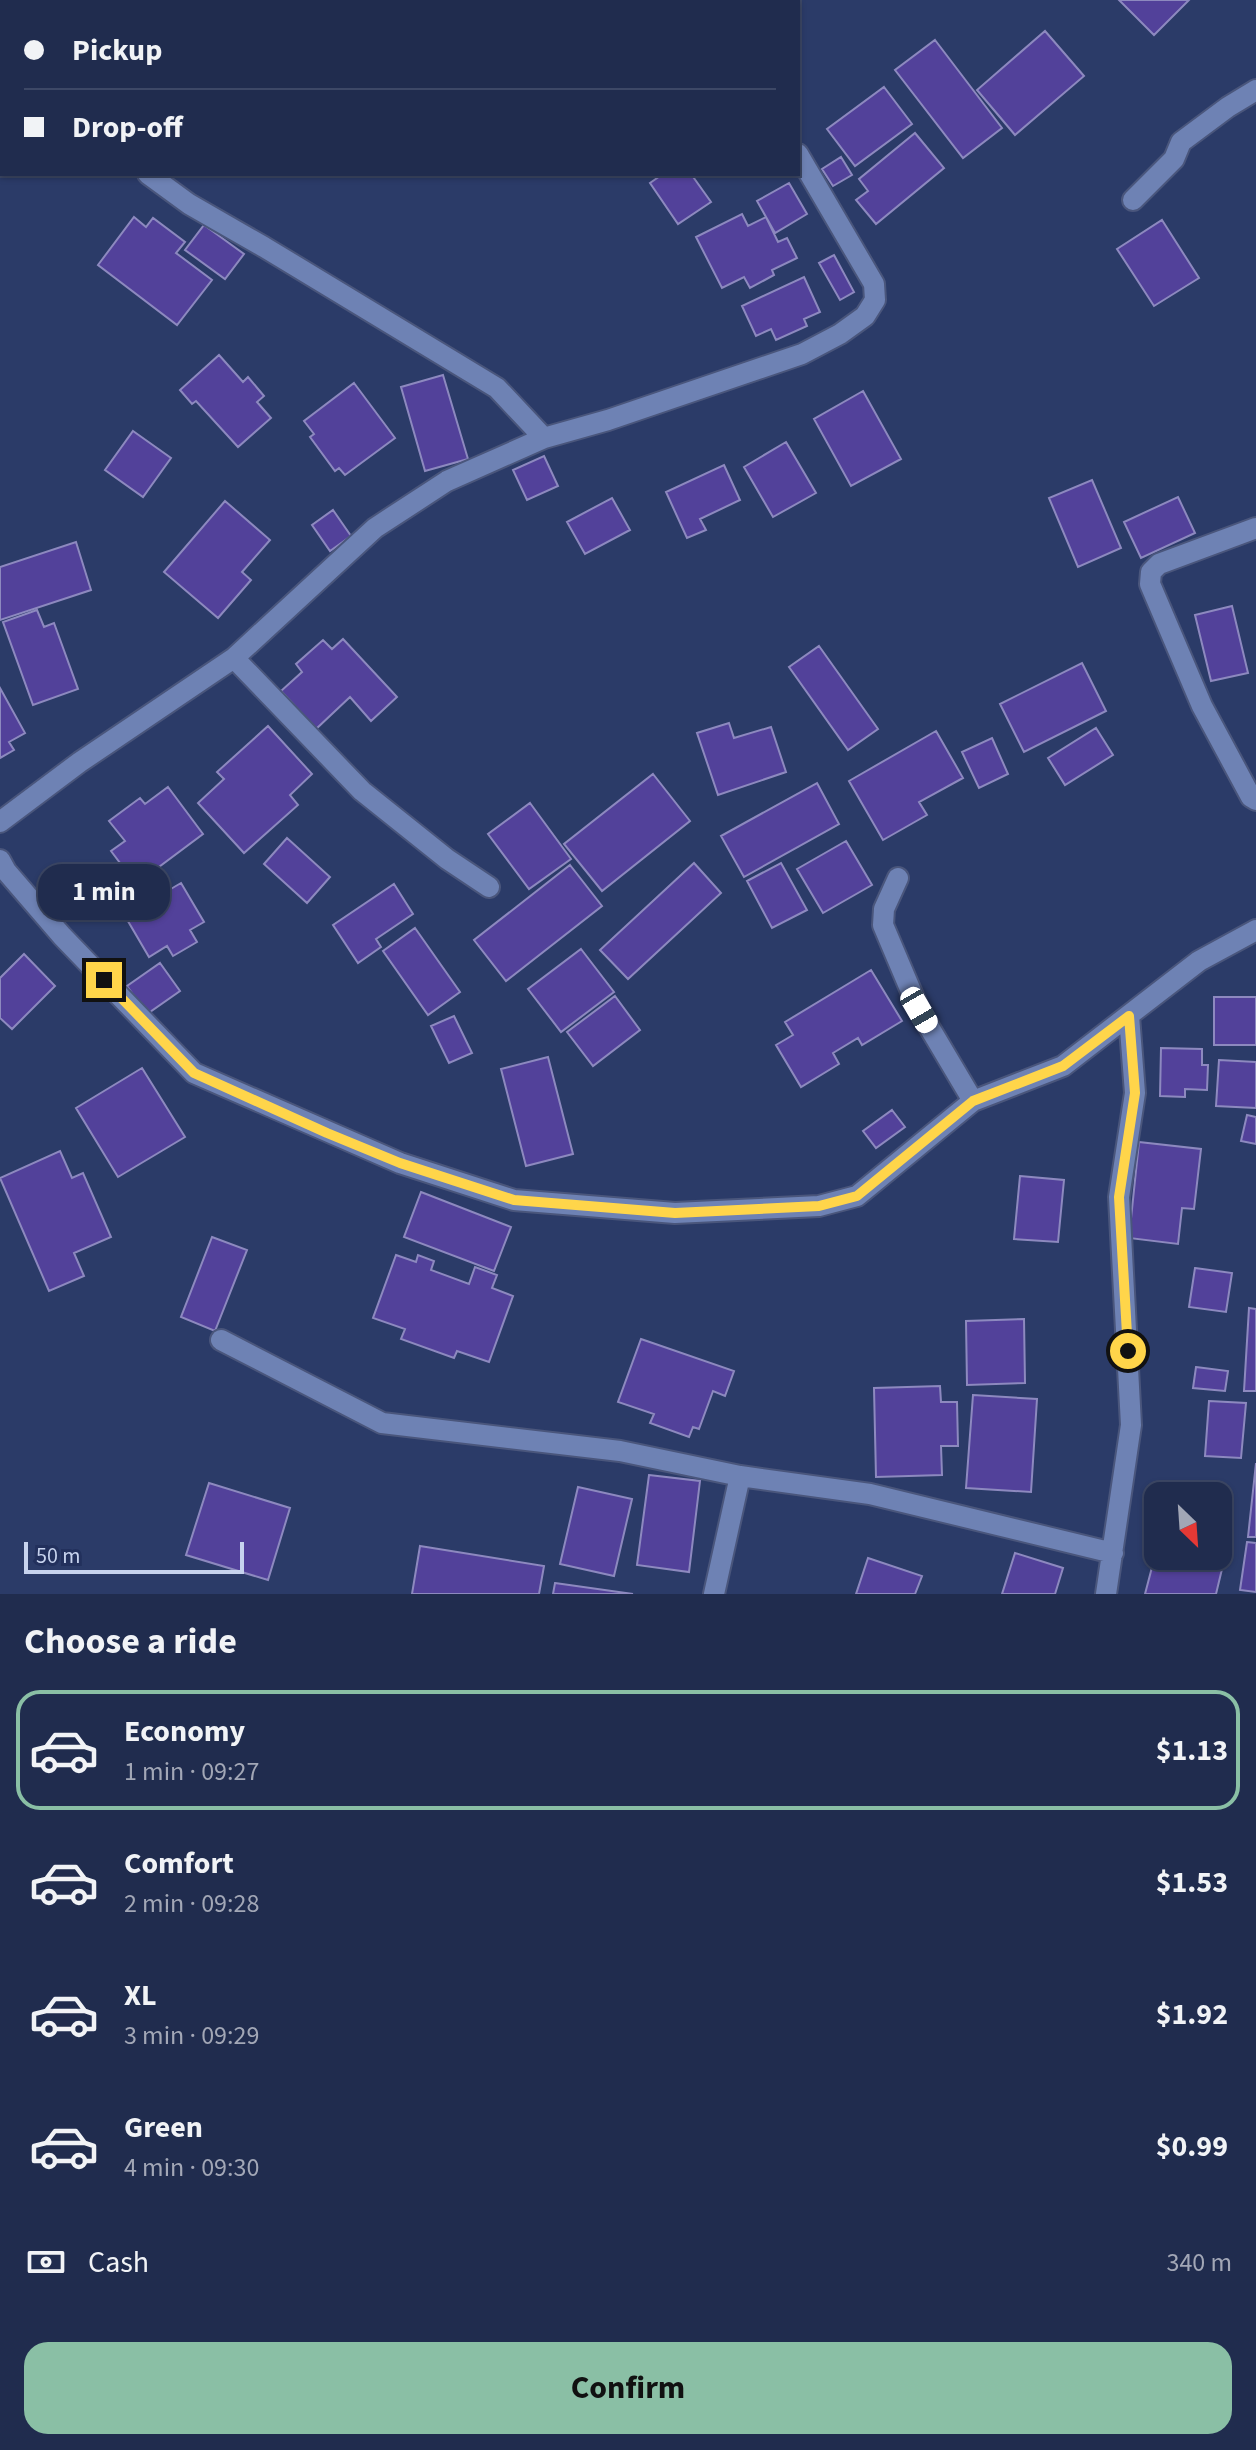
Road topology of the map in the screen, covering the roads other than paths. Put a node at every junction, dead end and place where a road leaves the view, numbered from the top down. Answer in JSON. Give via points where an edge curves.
{"nodes":[{"id":1,"x":1256,"y":90,"type":"edge"},
{"id":2,"x":800,"y":157,"type":"edge"},
{"id":3,"x":151,"y":176,"type":"edge"},
{"id":4,"x":1133,"y":200,"type":"dead end"},
{"id":5,"x":544,"y":438,"type":"junction"},
{"id":6,"x":1256,"y":528,"type":"edge"},
{"id":7,"x":234,"y":658,"type":"junction"},
{"id":8,"x":1256,"y":800,"type":"edge"},
{"id":9,"x":0,"y":822,"type":"edge"},
{"id":10,"x":0,"y":860,"type":"edge"},
{"id":11,"x":898,"y":878,"type":"dead end"},
{"id":12,"x":489,"y":887,"type":"dead end"},
{"id":13,"x":1256,"y":930,"type":"edge"},
{"id":14,"x":1129,"y":1016,"type":"junction"},
{"id":15,"x":973,"y":1101,"type":"junction"},
{"id":16,"x":221,"y":1340,"type":"dead end"},
{"id":17,"x":740,"y":1476,"type":"junction"},
{"id":18,"x":1113,"y":1553,"type":"junction"},
{"id":19,"x":714,"y":1594,"type":"edge"},
{"id":20,"x":1106,"y":1594,"type":"edge"}],
"edges":[{"from":1,"to":4,"type":"street","via":[[1181,142],[1174,159]]},
{"from":2,"to":5,"type":"street","via":[[874,284],[875,300],[865,316],[802,354]]},
{"from":3,"to":5,"type":"street","via":[[497,388]]},
{"from":5,"to":7,"type":"street","via":[[447,481],[375,528]]},
{"from":6,"to":8,"type":"street","via":[[1159,564],[1151,572],[1150,584],[1202,706]]},
{"from":7,"to":9,"type":"street"},
{"from":7,"to":12,"type":"street","via":[[362,791]]},
{"from":10,"to":15,"type":"street","via":[[62,936],[194,1073],[400,1163],[514,1200],[675,1213],[819,1206],[857,1196]]},
{"from":11,"to":15,"type":"street","via":[[883,925],[919,1010]]},
{"from":13,"to":14,"type":"street","via":[[1199,961]]},
{"from":14,"to":15,"type":"street","via":[[1063,1066]]},
{"from":14,"to":18,"type":"street","via":[[1135,1093],[1119,1197],[1131,1425]]},
{"from":16,"to":17,"type":"street","via":[[382,1423],[620,1451]]},
{"from":17,"to":18,"type":"street","via":[[870,1494]]},
{"from":17,"to":19,"type":"street"},
{"from":18,"to":20,"type":"street"}]}
